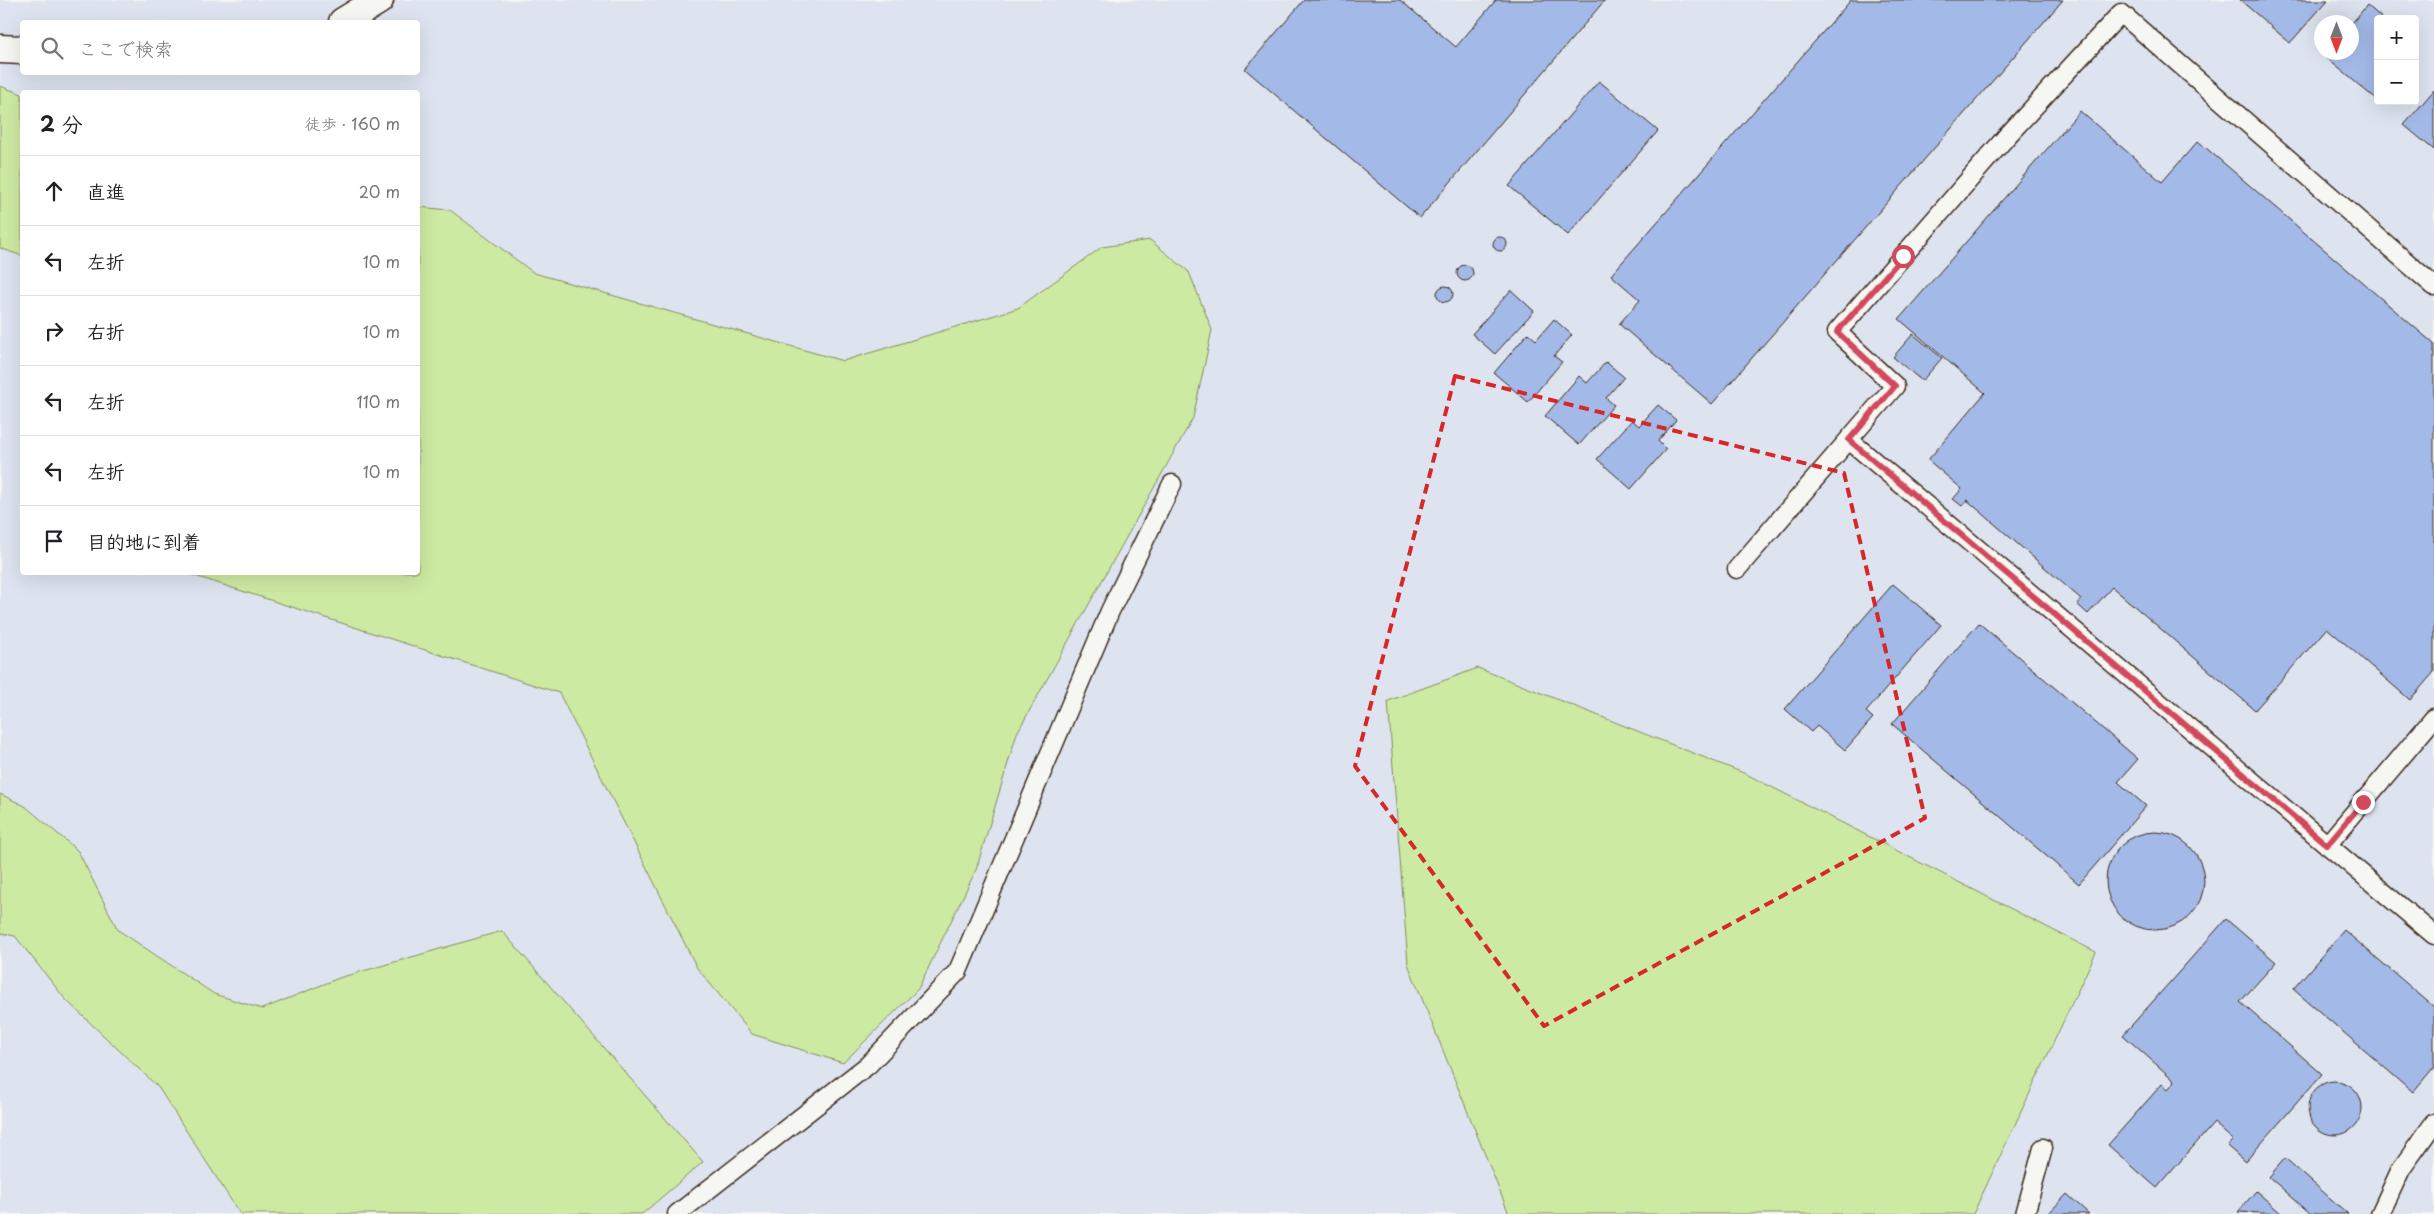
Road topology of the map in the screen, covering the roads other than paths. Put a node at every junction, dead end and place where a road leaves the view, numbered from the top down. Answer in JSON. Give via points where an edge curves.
{"nodes":[{"id":1,"x":379,"y":0,"type":"edge"},
{"id":2,"x":346,"y":20,"type":"edge"},
{"id":3,"x":0,"y":49,"type":"edge"},
{"id":4,"x":20,"y":50,"type":"edge"},
{"id":5,"x":2434,"y":286,"type":"edge"},
{"id":6,"x":1849,"y":440,"type":"junction"},
{"id":7,"x":1172,"y":484,"type":"dead end"},
{"id":8,"x":1737,"y":569,"type":"dead end"},
{"id":9,"x":2434,"y":718,"type":"edge"},
{"id":10,"x":2327,"y":845,"type":"junction"},
{"id":11,"x":2434,"y":935,"type":"edge"},
{"id":12,"x":2434,"y":1123,"type":"edge"},
{"id":13,"x":2043,"y":1148,"type":"dead end"},
{"id":14,"x":677,"y":1214,"type":"edge"},
{"id":15,"x":2025,"y":1214,"type":"edge"},
{"id":16,"x":2380,"y":1214,"type":"edge"}],
"edges":[{"from":1,"to":2,"type":"street"},
{"from":3,"to":4,"type":"street"},
{"from":5,"to":6,"type":"lane","via":[[2121,13],[2007,136],[1837,332],[1895,386]]},
{"from":6,"to":8,"type":"lane"},
{"from":6,"to":10,"type":"lane"},
{"from":7,"to":14,"type":"lane","via":[[1110,611],[958,972],[868,1065]]},
{"from":9,"to":10,"type":"lane"},
{"from":10,"to":11,"type":"lane"},
{"from":12,"to":16,"type":"lane","via":[[2401,1169]]},
{"from":13,"to":15,"type":"lane"}]}
